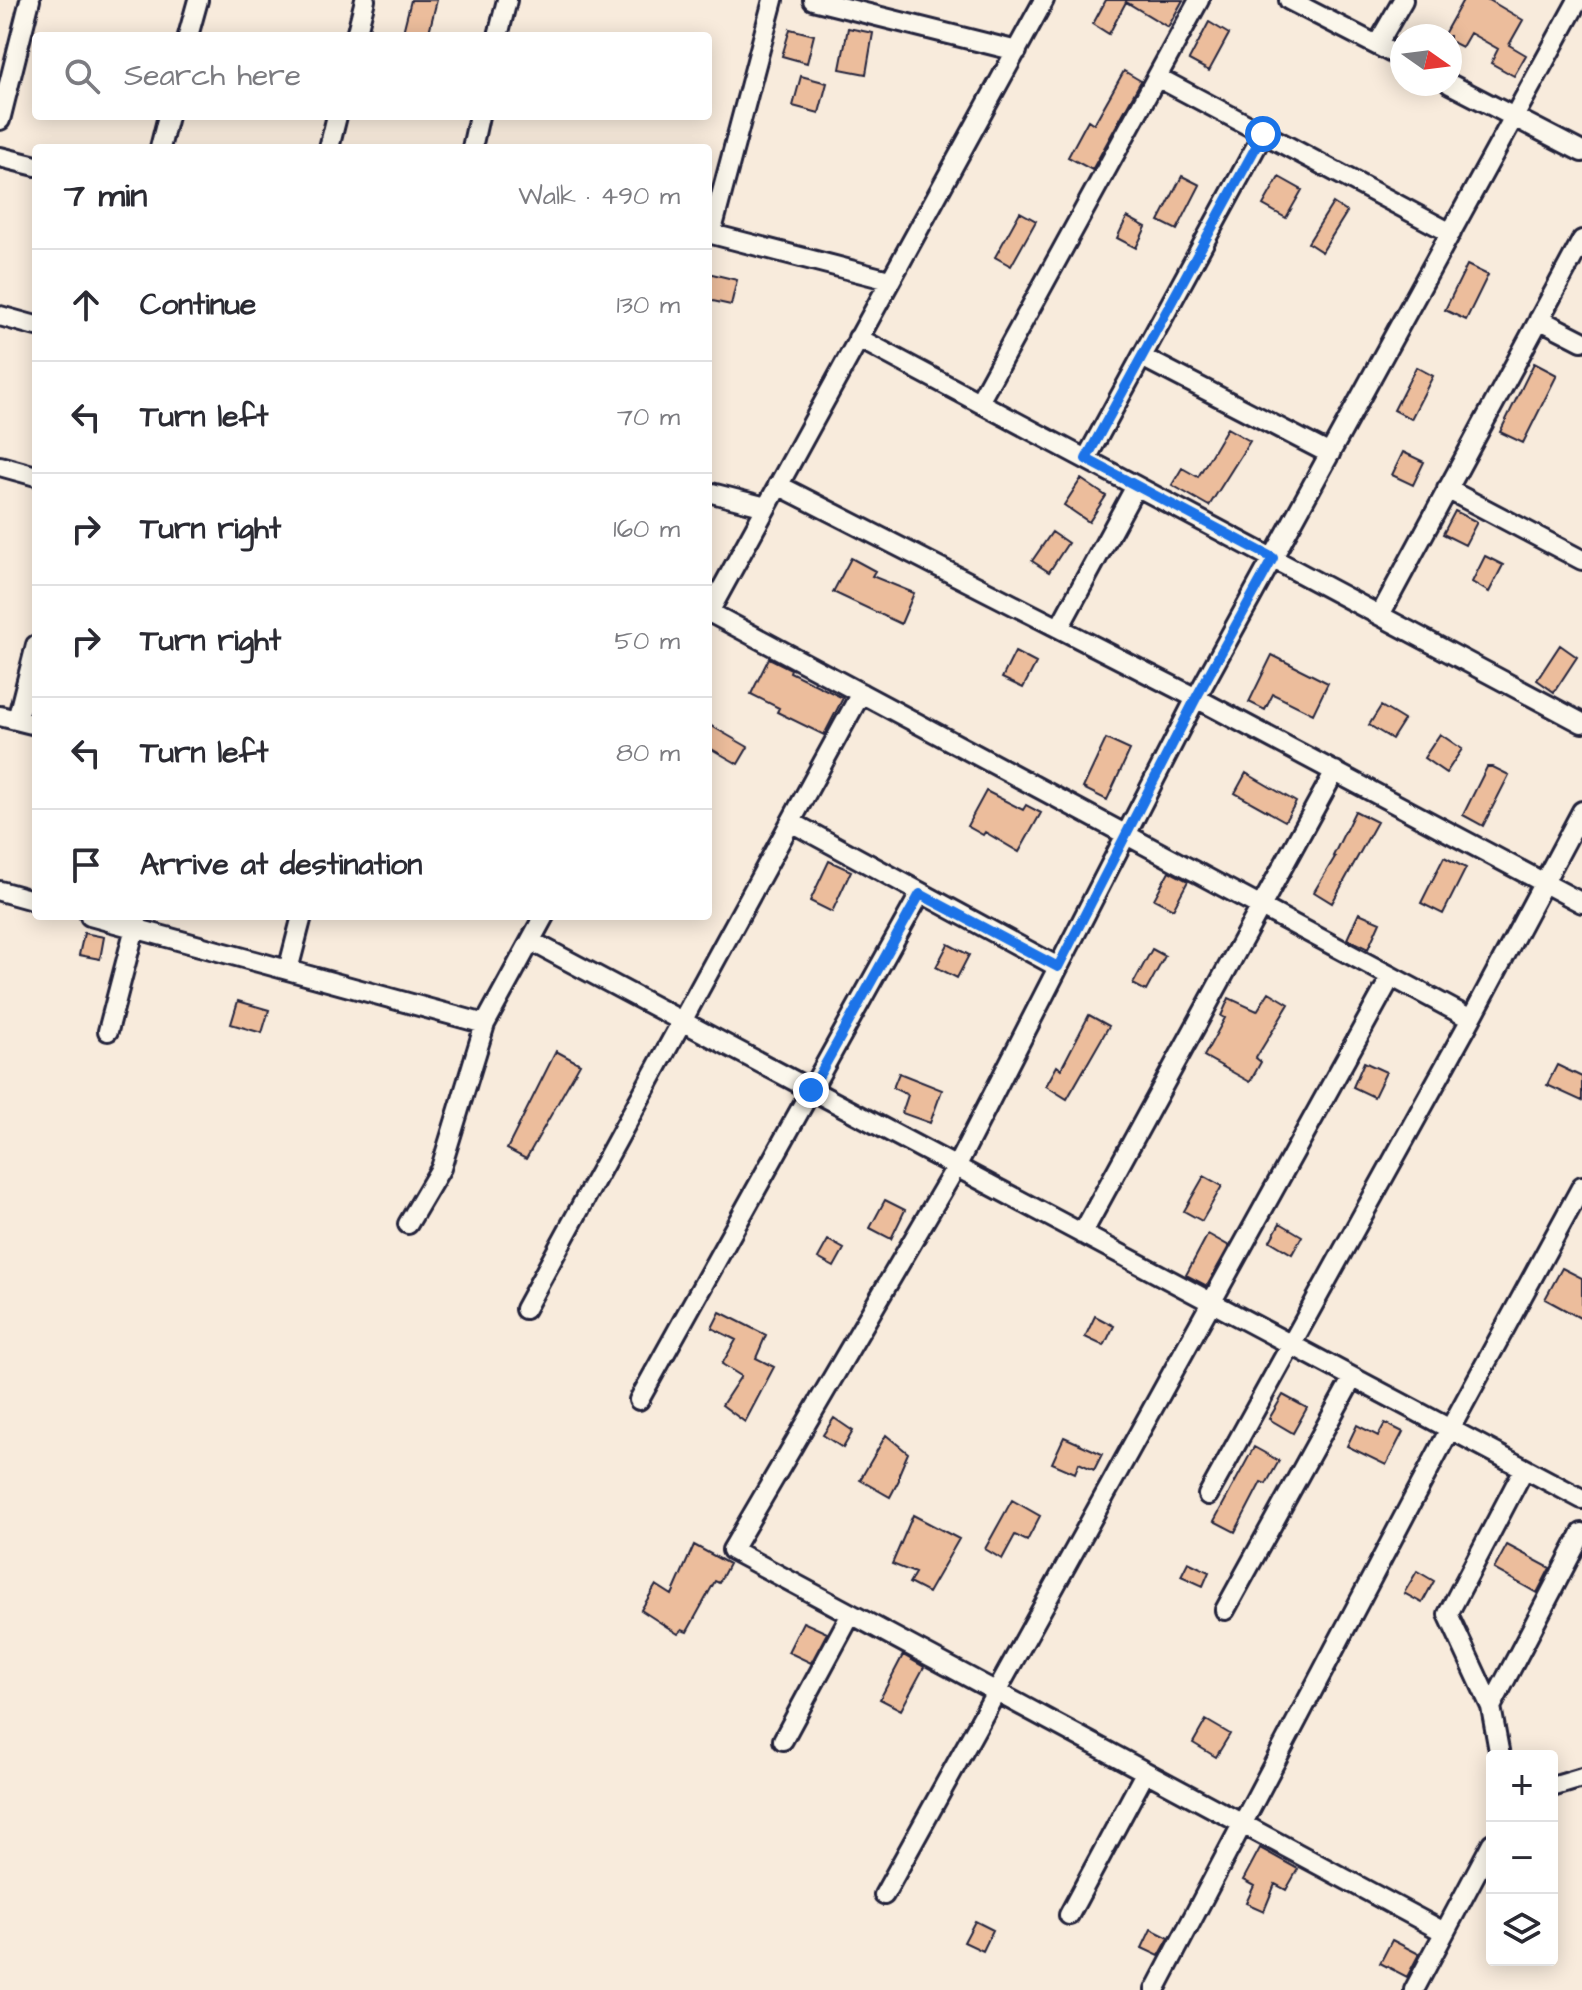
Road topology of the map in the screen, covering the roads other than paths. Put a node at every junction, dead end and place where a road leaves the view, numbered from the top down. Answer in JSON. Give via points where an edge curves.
{"nodes":[{"id":1,"x":30,"y":0,"type":"edge"},
{"id":2,"x":198,"y":0,"type":"edge"},
{"id":3,"x":365,"y":0,"type":"edge"},
{"id":4,"x":507,"y":0,"type":"edge"},
{"id":5,"x":773,"y":0,"type":"edge"},
{"id":6,"x":813,"y":0,"type":"edge"},
{"id":7,"x":1044,"y":0,"type":"edge"},
{"id":8,"x":1199,"y":0,"type":"edge"},
{"id":9,"x":1289,"y":0,"type":"edge"},
{"id":10,"x":1403,"y":0,"type":"edge"},
{"id":11,"x":1578,"y":0,"type":"edge"},
{"id":12,"x":189,"y":32,"type":"edge"},
{"id":13,"x":357,"y":32,"type":"edge"},
{"id":14,"x":499,"y":32,"type":"edge"},
{"id":15,"x":1377,"y":45,"type":"junction"},
{"id":16,"x":1017,"y":51,"type":"junction"},
{"id":17,"x":1390,"y":52,"type":"edge"},
{"id":18,"x":1157,"y":77,"type":"junction"},
{"id":19,"x":1462,"y":90,"type":"edge"},
{"id":20,"x":1514,"y":118,"type":"junction"},
{"id":21,"x":0,"y":120,"type":"edge"},
{"id":22,"x":167,"y":120,"type":"edge"},
{"id":23,"x":336,"y":120,"type":"edge"},
{"id":24,"x":478,"y":120,"type":"edge"},
{"id":25,"x":1263,"y":134,"type":"junction"},
{"id":26,"x":161,"y":144,"type":"edge"},
{"id":27,"x":330,"y":144,"type":"edge"},
{"id":28,"x":473,"y":144,"type":"edge"},
{"id":29,"x":1582,"y":152,"type":"edge"},
{"id":30,"x":0,"y":157,"type":"edge"},
{"id":31,"x":32,"y":165,"type":"edge"},
{"id":32,"x":712,"y":227,"type":"edge"},
{"id":33,"x":1451,"y":233,"type":"junction"},
{"id":34,"x":712,"y":235,"type":"edge"},
{"id":35,"x":1582,"y":240,"type":"edge"},
{"id":36,"x":889,"y":280,"type":"junction"},
{"id":37,"x":0,"y":316,"type":"edge"},
{"id":38,"x":1539,"y":319,"type":"junction"},
{"id":39,"x":32,"y":325,"type":"edge"},
{"id":40,"x":858,"y":338,"type":"junction"},
{"id":41,"x":1582,"y":341,"type":"edge"},
{"id":42,"x":1142,"y":357,"type":"junction"},
{"id":43,"x":979,"y":402,"type":"junction"},
{"id":44,"x":1330,"y":454,"type":"junction"},
{"id":45,"x":1086,"y":459,"type":"junction"},
{"id":46,"x":0,"y":466,"type":"edge"},
{"id":47,"x":32,"y":475,"type":"edge"},
{"id":48,"x":778,"y":485,"type":"junction"},
{"id":49,"x":1136,"y":486,"type":"junction"},
{"id":50,"x":1447,"y":489,"type":"junction"},
{"id":51,"x":712,"y":493,"type":"edge"},
{"id":52,"x":766,"y":507,"type":"junction"},
{"id":53,"x":1273,"y":558,"type":"junction"},
{"id":54,"x":1582,"y":560,"type":"edge"},
{"id":55,"x":712,"y":607,"type":"edge"},
{"id":56,"x":712,"y":615,"type":"edge"},
{"id":57,"x":1380,"y":615,"type":"junction"},
{"id":58,"x":1059,"y":628,"type":"junction"},
{"id":59,"x":32,"y":655,"type":"edge"},
{"id":60,"x":861,"y":693,"type":"junction"},
{"id":61,"x":1196,"y":698,"type":"junction"},
{"id":62,"x":8,"y":718,"type":"edge"},
{"id":63,"x":1582,"y":723,"type":"edge"},
{"id":64,"x":32,"y":724,"type":"edge"},
{"id":65,"x":1335,"y":771,"type":"junction"},
{"id":66,"x":1582,"y":811,"type":"edge"},
{"id":67,"x":791,"y":822,"type":"junction"},
{"id":68,"x":1126,"y":835,"type":"junction"},
{"id":69,"x":1544,"y":883,"type":"junction"},
{"id":70,"x":0,"y":891,"type":"edge"},
{"id":71,"x":920,"y":894,"type":"junction"},
{"id":72,"x":32,"y":900,"type":"edge"},
{"id":73,"x":1582,"y":903,"type":"edge"},
{"id":74,"x":1261,"y":907,"type":"junction"},
{"id":75,"x":301,"y":920,"type":"edge"},
{"id":76,"x":542,"y":920,"type":"edge"},
{"id":77,"x":136,"y":922,"type":"edge"},
{"id":78,"x":531,"y":941,"type":"junction"},
{"id":79,"x":1058,"y":967,"type":"junction"},
{"id":80,"x":288,"y":970,"type":"junction"},
{"id":81,"x":1391,"y":977,"type":"junction"},
{"id":82,"x":1471,"y":1019,"type":"junction"},
{"id":83,"x":682,"y":1022,"type":"junction"},
{"id":84,"x":485,"y":1024,"type":"junction"},
{"id":85,"x":108,"y":1031,"type":"dead end"},
{"id":86,"x":811,"y":1090,"type":"junction"},
{"id":87,"x":956,"y":1167,"type":"junction"},
{"id":88,"x":1582,"y":1186,"type":"edge"},
{"id":89,"x":408,"y":1224,"type":"dead end"},
{"id":90,"x":1082,"y":1234,"type":"junction"},
{"id":91,"x":1211,"y":1303,"type":"junction"},
{"id":92,"x":525,"y":1309,"type":"dead end"},
{"id":93,"x":1289,"y":1346,"type":"junction"},
{"id":94,"x":1352,"y":1379,"type":"junction"},
{"id":95,"x":639,"y":1400,"type":"dead end"},
{"id":96,"x":1450,"y":1429,"type":"junction"},
{"id":97,"x":1524,"y":1469,"type":"junction"},
{"id":98,"x":1208,"y":1495,"type":"dead end"},
{"id":99,"x":1582,"y":1499,"type":"edge"},
{"id":100,"x":1582,"y":1533,"type":"edge"},
{"id":101,"x":1225,"y":1610,"type":"dead end"},
{"id":102,"x":851,"y":1614,"type":"junction"},
{"id":103,"x":996,"y":1693,"type":"junction"},
{"id":104,"x":1491,"y":1707,"type":"junction"},
{"id":105,"x":783,"y":1740,"type":"dead end"},
{"id":106,"x":1499,"y":1750,"type":"edge"},
{"id":107,"x":1145,"y":1773,"type":"junction"},
{"id":108,"x":1582,"y":1778,"type":"edge"},
{"id":109,"x":1558,"y":1785,"type":"edge"},
{"id":110,"x":1242,"y":1825,"type":"junction"},
{"id":111,"x":1486,"y":1854,"type":"edge"},
{"id":112,"x":884,"y":1895,"type":"dead end"},
{"id":113,"x":1069,"y":1915,"type":"dead end"},
{"id":114,"x":1444,"y":1932,"type":"junction"},
{"id":115,"x":1155,"y":1990,"type":"edge"},
{"id":116,"x":1414,"y":1990,"type":"edge"}],
"edges":[{"from":1,"to":21,"type":"street"},
{"from":2,"to":12,"type":"street"},
{"from":3,"to":13,"type":"street"},
{"from":4,"to":14,"type":"street"},
{"from":5,"to":32,"type":"street"},
{"from":6,"to":16,"type":"street"},
{"from":7,"to":16,"type":"street"},
{"from":8,"to":18,"type":"street"},
{"from":9,"to":15,"type":"street"},
{"from":10,"to":15,"type":"street"},
{"from":11,"to":20,"type":"street"},
{"from":15,"to":17,"type":"street"},
{"from":16,"to":36,"type":"street"},
{"from":18,"to":25,"type":"street"},
{"from":18,"to":43,"type":"street"},
{"from":19,"to":20,"type":"street"},
{"from":20,"to":29,"type":"street"},
{"from":20,"to":33,"type":"street"},
{"from":22,"to":26,"type":"street"},
{"from":23,"to":27,"type":"street"},
{"from":24,"to":28,"type":"street"},
{"from":25,"to":33,"type":"street"},
{"from":25,"to":42,"type":"street"},
{"from":30,"to":31,"type":"street"},
{"from":33,"to":44,"type":"street"},
{"from":34,"to":36,"type":"street"},
{"from":35,"to":38,"type":"street"},
{"from":36,"to":40,"type":"street"},
{"from":37,"to":39,"type":"street"},
{"from":38,"to":41,"type":"street"},
{"from":38,"to":50,"type":"street"},
{"from":40,"to":43,"type":"street"},
{"from":40,"to":48,"type":"street"},
{"from":42,"to":44,"type":"street"},
{"from":42,"to":45,"type":"street"},
{"from":43,"to":45,"type":"street"},
{"from":44,"to":53,"type":"street"},
{"from":45,"to":49,"type":"street"},
{"from":46,"to":47,"type":"street"},
{"from":48,"to":52,"type":"street"},
{"from":48,"to":58,"type":"street"},
{"from":49,"to":53,"type":"street"},
{"from":49,"to":58,"type":"street"},
{"from":50,"to":54,"type":"street"},
{"from":50,"to":57,"type":"street"},
{"from":51,"to":52,"type":"street"},
{"from":52,"to":55,"type":"street"},
{"from":53,"to":57,"type":"street"},
{"from":53,"to":61,"type":"street"},
{"from":56,"to":60,"type":"street"},
{"from":57,"to":63,"type":"street"},
{"from":58,"to":61,"type":"street"},
{"from":59,"to":62,"type":"street"},
{"from":60,"to":67,"type":"street"},
{"from":60,"to":68,"type":"street"},
{"from":61,"to":65,"type":"street"},
{"from":61,"to":68,"type":"street"},
{"from":62,"to":64,"type":"street"},
{"from":65,"to":69,"type":"street"},
{"from":65,"to":74,"type":"street"},
{"from":66,"to":69,"type":"street"},
{"from":67,"to":71,"type":"street"},
{"from":67,"to":83,"type":"street"},
{"from":68,"to":74,"type":"street"},
{"from":68,"to":79,"type":"street"},
{"from":69,"to":73,"type":"street"},
{"from":69,"to":82,"type":"street"},
{"from":70,"to":72,"type":"street"},
{"from":71,"to":79,"type":"street"},
{"from":71,"to":86,"type":"street"},
{"from":74,"to":81,"type":"street"},
{"from":74,"to":90,"type":"street"},
{"from":75,"to":80,"type":"street"},
{"from":76,"to":78,"type":"street"},
{"from":77,"to":80,"type":"street"},
{"from":77,"to":85,"type":"street"},
{"from":78,"to":83,"type":"street"},
{"from":78,"to":84,"type":"street"},
{"from":79,"to":87,"type":"street"},
{"from":80,"to":84,"type":"street"},
{"from":81,"to":82,"type":"street"},
{"from":81,"to":91,"type":"street"},
{"from":82,"to":93,"type":"street"},
{"from":83,"to":86,"type":"street"},
{"from":83,"to":92,"type":"street"},
{"from":84,"to":89,"type":"street","via":[[441,1168]]},
{"from":86,"to":87,"type":"street"},
{"from":86,"to":95,"type":"street"},
{"from":87,"to":90,"type":"street"},
{"from":87,"to":102,"type":"street","via":[[732,1550]]},
{"from":88,"to":96,"type":"street"},
{"from":90,"to":91,"type":"street"},
{"from":91,"to":93,"type":"street"},
{"from":91,"to":103,"type":"street"},
{"from":93,"to":94,"type":"street"},
{"from":93,"to":98,"type":"street"},
{"from":94,"to":96,"type":"street"},
{"from":94,"to":101,"type":"street"},
{"from":96,"to":97,"type":"street"},
{"from":96,"to":110,"type":"street"},
{"from":97,"to":99,"type":"street"},
{"from":97,"to":104,"type":"street","via":[[1448,1614]]},
{"from":100,"to":104,"type":"street"},
{"from":102,"to":103,"type":"street"},
{"from":102,"to":105,"type":"street"},
{"from":103,"to":107,"type":"street"},
{"from":103,"to":112,"type":"street"},
{"from":104,"to":106,"type":"street"},
{"from":107,"to":110,"type":"street"},
{"from":107,"to":113,"type":"street"},
{"from":108,"to":109,"type":"street"},
{"from":110,"to":114,"type":"street"},
{"from":110,"to":115,"type":"street"},
{"from":111,"to":114,"type":"street"},
{"from":114,"to":116,"type":"street"}]}
